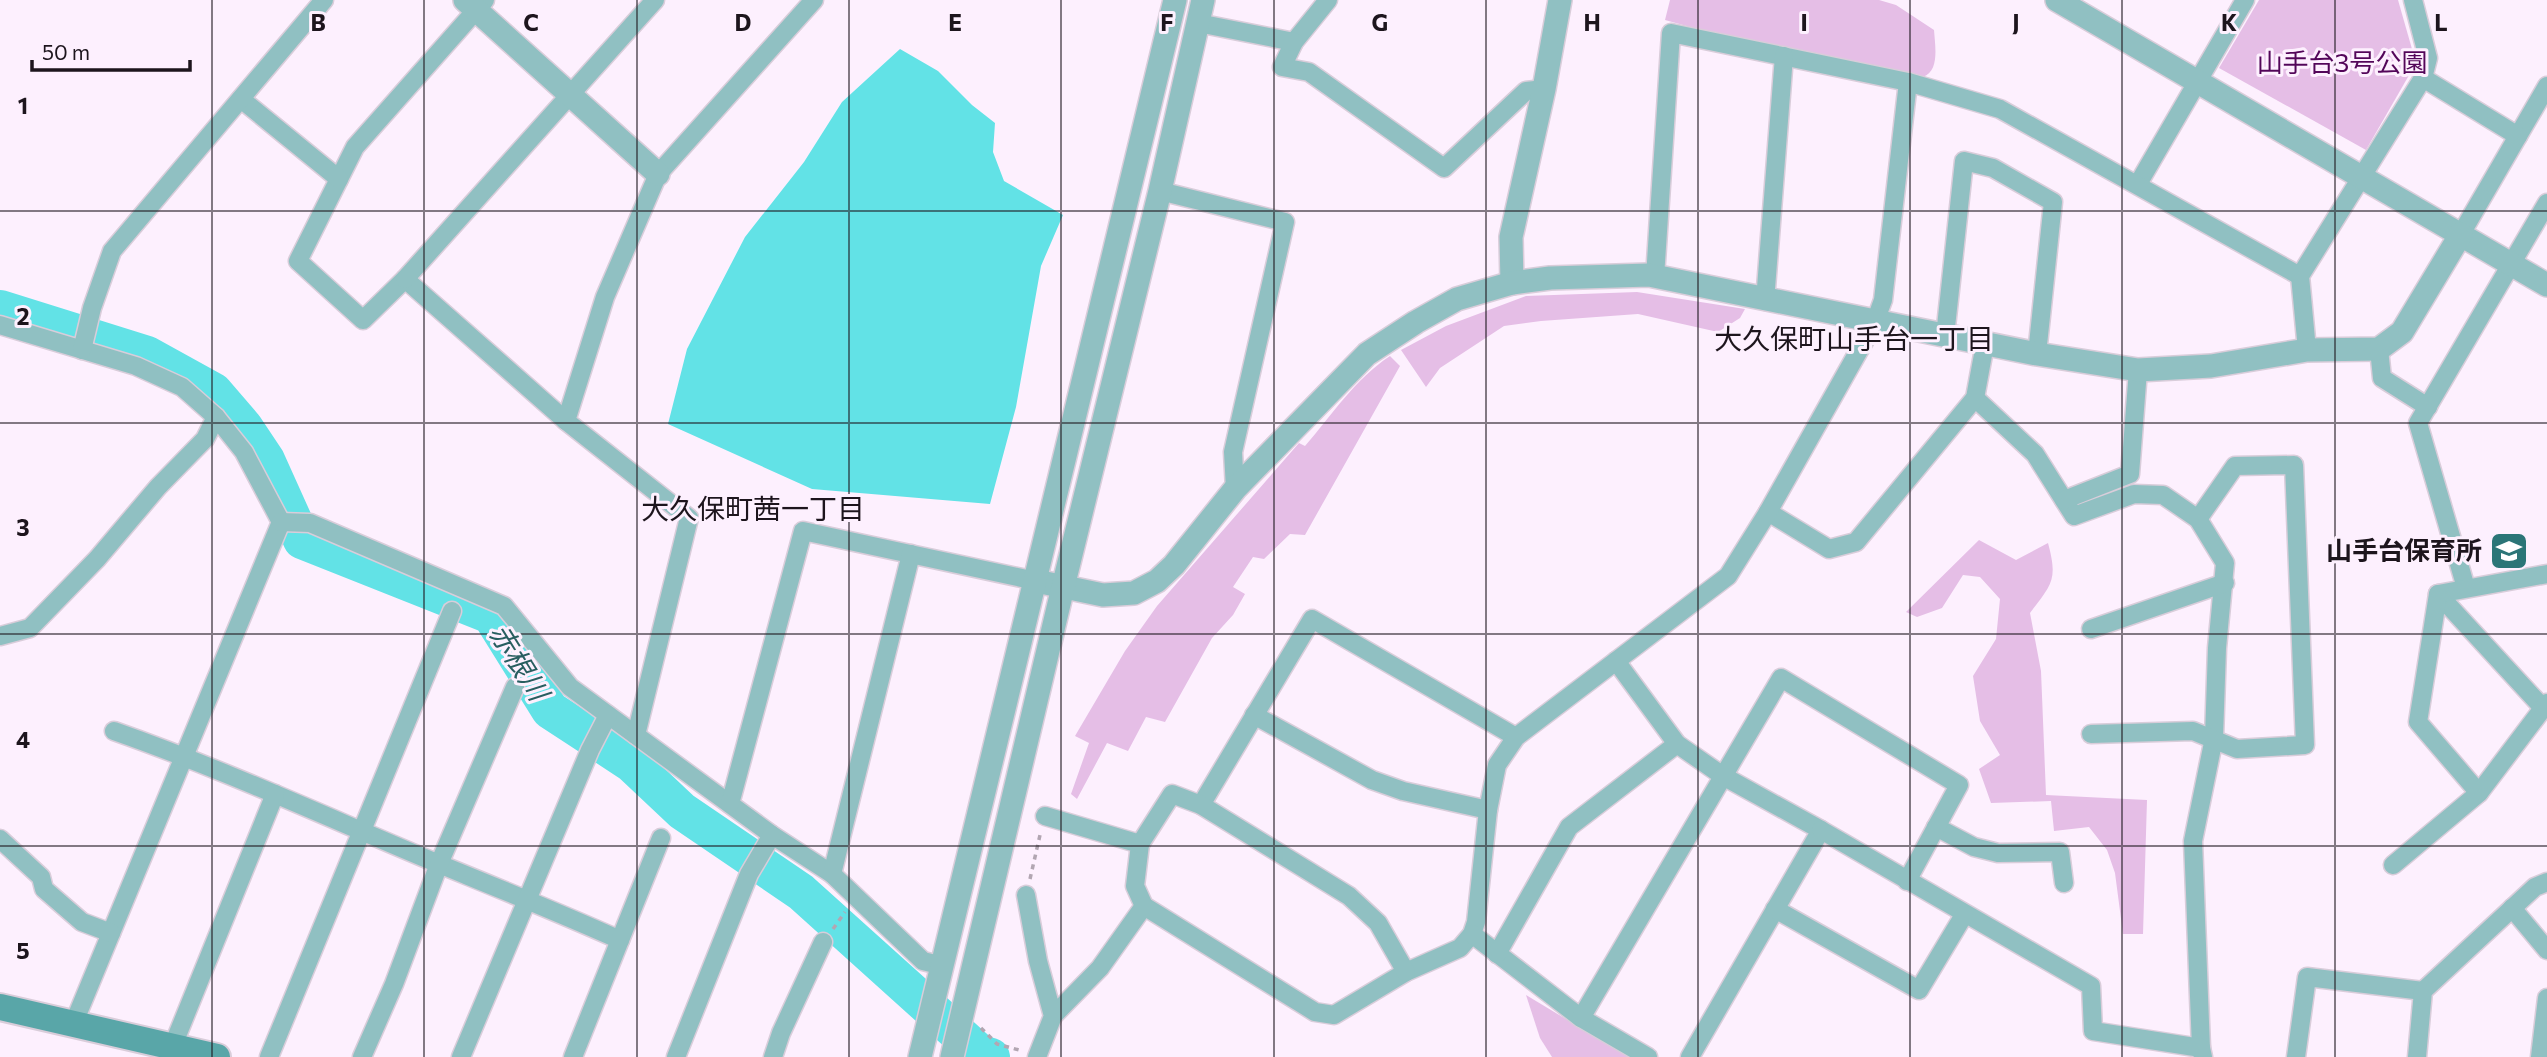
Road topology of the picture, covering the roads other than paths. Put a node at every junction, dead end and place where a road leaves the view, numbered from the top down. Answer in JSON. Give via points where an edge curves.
{"nodes":[{"id":1,"x":324,"y":0,"type":"edge"},
{"id":2,"x":656,"y":0,"type":"edge"},
{"id":3,"x":814,"y":0,"type":"edge"},
{"id":4,"x":1175,"y":0,"type":"edge"},
{"id":5,"x":1203,"y":0,"type":"edge"},
{"id":6,"x":1328,"y":0,"type":"edge"},
{"id":7,"x":1560,"y":0,"type":"edge"},
{"id":8,"x":2245,"y":0,"type":"edge"},
{"id":9,"x":2413,"y":0,"type":"edge"},
{"id":10,"x":476,"y":3,"type":"edge"},
{"id":11,"x":2068,"y":3,"type":"edge"},
{"id":12,"x":1198,"y":23,"type":"junction"},
{"id":13,"x":1294,"y":42,"type":"junction"},
{"id":14,"x":1784,"y":56,"type":"junction"},
{"id":15,"x":2423,"y":78,"type":"junction"},
{"id":16,"x":2198,"y":81,"type":"junction"},
{"id":17,"x":1908,"y":82,"type":"junction"},
{"id":18,"x":2547,"y":86,"type":"edge"},
{"id":19,"x":1544,"y":89,"type":"junction"},
{"id":20,"x":571,"y":95,"type":"junction"},
{"id":21,"x":241,"y":99,"type":"junction"},
{"id":22,"x":2518,"y":136,"type":"junction"},
{"id":23,"x":658,"y":174,"type":"junction"},
{"id":24,"x":2362,"y":177,"type":"junction"},
{"id":25,"x":339,"y":179,"type":"junction"},
{"id":26,"x":2138,"y":184,"type":"junction"},
{"id":27,"x":1160,"y":191,"type":"junction"},
{"id":28,"x":2547,"y":203,"type":"edge"},
{"id":29,"x":2461,"y":234,"type":"junction"},
{"id":30,"x":2512,"y":264,"type":"junction"},
{"id":31,"x":2300,"y":275,"type":"junction"},
{"id":32,"x":1655,"y":277,"type":"junction"},
{"id":33,"x":405,"y":279,"type":"junction"},
{"id":34,"x":1512,"y":283,"type":"junction"},
{"id":35,"x":2547,"y":285,"type":"edge"},
{"id":36,"x":1765,"y":301,"type":"junction"},
{"id":37,"x":1875,"y":322,"type":"junction"},
{"id":38,"x":0,"y":325,"type":"edge"},
{"id":39,"x":1945,"y":336,"type":"junction"},
{"id":40,"x":1984,"y":344,"type":"junction"},
{"id":41,"x":2379,"y":349,"type":"junction"},
{"id":42,"x":82,"y":350,"type":"junction"},
{"id":43,"x":2306,"y":350,"type":"junction"},
{"id":44,"x":2038,"y":354,"type":"junction"},
{"id":45,"x":2137,"y":370,"type":"junction"},
{"id":46,"x":1975,"y":398,"type":"junction"},
{"id":47,"x":2428,"y":407,"type":"junction"},
{"id":48,"x":216,"y":417,"type":"junction"},
{"id":49,"x":566,"y":421,"type":"junction"},
{"id":50,"x":1235,"y":489,"type":"junction"},
{"id":51,"x":2064,"y":500,"type":"junction"},
{"id":52,"x":1768,"y":512,"type":"junction"},
{"id":53,"x":2198,"y":519,"type":"junction"},
{"id":54,"x":281,"y":523,"type":"junction"},
{"id":55,"x":911,"y":554,"type":"junction"},
{"id":56,"x":2547,"y":574,"type":"edge"},
{"id":57,"x":1036,"y":581,"type":"junction"},
{"id":58,"x":2225,"y":583,"type":"junction"},
{"id":59,"x":1063,"y":587,"type":"junction"},
{"id":60,"x":2466,"y":589,"type":"junction"},
{"id":61,"x":2438,"y":594,"type":"junction"},
{"id":62,"x":452,"y":611,"type":"dead end"},
{"id":63,"x":2091,"y":629,"type":"dead end"},
{"id":64,"x":0,"y":636,"type":"edge"},
{"id":65,"x":1616,"y":661,"type":"junction"},
{"id":66,"x":514,"y":687,"type":"dead end"},
{"id":67,"x":2545,"y":706,"type":"edge"},
{"id":68,"x":608,"y":715,"type":"junction"},
{"id":69,"x":1254,"y":715,"type":"junction"},
{"id":70,"x":114,"y":731,"type":"dead end"},
{"id":71,"x":2091,"y":734,"type":"dead end"},
{"id":72,"x":636,"y":735,"type":"junction"},
{"id":73,"x":1516,"y":737,"type":"junction"},
{"id":74,"x":2214,"y":738,"type":"junction"},
{"id":75,"x":1677,"y":744,"type":"junction"},
{"id":76,"x":185,"y":756,"type":"junction"},
{"id":77,"x":1723,"y":776,"type":"junction"},
{"id":78,"x":2479,"y":793,"type":"junction"},
{"id":79,"x":275,"y":794,"type":"junction"},
{"id":80,"x":730,"y":804,"type":"junction"},
{"id":81,"x":1201,"y":805,"type":"junction"},
{"id":82,"x":1488,"y":810,"type":"junction"},
{"id":83,"x":1045,"y":816,"type":"road end"},
{"id":84,"x":1936,"y":827,"type":"junction"},
{"id":85,"x":361,"y":829,"type":"junction"},
{"id":86,"x":1821,"y":830,"type":"junction"},
{"id":87,"x":772,"y":835,"type":"junction"},
{"id":88,"x":661,"y":838,"type":"dead end"},
{"id":89,"x":0,"y":839,"type":"edge"},
{"id":90,"x":1140,"y":844,"type":"junction"},
{"id":91,"x":439,"y":863,"type":"junction"},
{"id":92,"x":2393,"y":865,"type":"dead end"},
{"id":93,"x":832,"y":874,"type":"junction"},
{"id":94,"x":1907,"y":881,"type":"junction"},
{"id":95,"x":2547,"y":882,"type":"edge"},
{"id":96,"x":2064,"y":883,"type":"dead end"},
{"id":97,"x":1026,"y":895,"type":"road end"},
{"id":98,"x":528,"y":898,"type":"junction"},
{"id":99,"x":1144,"y":906,"type":"junction"},
{"id":100,"x":2512,"y":908,"type":"junction"},
{"id":101,"x":1776,"y":909,"type":"junction"},
{"id":102,"x":1964,"y":915,"type":"junction"},
{"id":103,"x":111,"y":933,"type":"junction"},
{"id":104,"x":1472,"y":934,"type":"junction"},
{"id":105,"x":620,"y":940,"type":"junction"},
{"id":106,"x":823,"y":942,"type":"road end"},
{"id":107,"x":2547,"y":950,"type":"edge"},
{"id":108,"x":1497,"y":954,"type":"junction"},
{"id":109,"x":943,"y":966,"type":"junction"},
{"id":110,"x":1406,"y":972,"type":"junction"},
{"id":111,"x":2423,"y":990,"type":"junction"},
{"id":112,"x":2547,"y":998,"type":"edge"},
{"id":113,"x":0,"y":1007,"type":"edge"},
{"id":114,"x":1053,"y":1016,"type":"junction"},
{"id":115,"x":1581,"y":1018,"type":"junction"},
{"id":116,"x":73,"y":1025,"type":"junction"},
{"id":117,"x":173,"y":1052,"type":"edge"},
{"id":118,"x":2202,"y":1052,"type":"edge"},
{"id":119,"x":1037,"y":1056,"type":"edge"},
{"id":120,"x":217,"y":1057,"type":"edge"},
{"id":121,"x":268,"y":1057,"type":"edge"},
{"id":122,"x":362,"y":1057,"type":"edge"},
{"id":123,"x":461,"y":1057,"type":"edge"},
{"id":124,"x":573,"y":1057,"type":"edge"},
{"id":125,"x":676,"y":1057,"type":"edge"},
{"id":126,"x":773,"y":1057,"type":"edge"},
{"id":127,"x":920,"y":1057,"type":"edge"},
{"id":128,"x":952,"y":1057,"type":"edge"},
{"id":129,"x":1648,"y":1057,"type":"edge"},
{"id":130,"x":1690,"y":1057,"type":"edge"},
{"id":131,"x":2296,"y":1057,"type":"edge"},
{"id":132,"x":2417,"y":1057,"type":"edge"},
{"id":133,"x":2540,"y":1057,"type":"edge"}],
"edges":[{"from":1,"to":21,"type":"street"},
{"from":2,"to":20,"type":"street"},
{"from":3,"to":23,"type":"street"},
{"from":4,"to":57,"type":"street"},
{"from":5,"to":12,"type":"street"},
{"from":6,"to":13,"type":"street"},
{"from":7,"to":19,"type":"street"},
{"from":8,"to":16,"type":"street"},
{"from":9,"to":15,"type":"street","via":[[2428,58]]},
{"from":10,"to":20,"type":"street"},
{"from":10,"to":25,"type":"street","via":[[355,147]]},
{"from":11,"to":16,"type":"street"},
{"from":12,"to":13,"type":"street"},
{"from":12,"to":27,"type":"street"},
{"from":13,"to":19,"type":"street","via":[[1282,67],[1309,72],[1444,168],[1526,91]]},
{"from":14,"to":17,"type":"street"},
{"from":14,"to":32,"type":"street","via":[[1671,33]]},
{"from":14,"to":36,"type":"street"},
{"from":15,"to":22,"type":"street"},
{"from":15,"to":24,"type":"street"},
{"from":16,"to":24,"type":"street"},
{"from":16,"to":26,"type":"street"},
{"from":17,"to":26,"type":"street","via":[[2000,109]]},
{"from":17,"to":37,"type":"street","via":[[1883,300]]},
{"from":18,"to":22,"type":"street"},
{"from":19,"to":34,"type":"street","via":[[1511,237]]},
{"from":20,"to":23,"type":"street"},
{"from":20,"to":33,"type":"street"},
{"from":21,"to":25,"type":"street"},
{"from":21,"to":42,"type":"street","via":[[112,251]]},
{"from":22,"to":29,"type":"street"},
{"from":23,"to":49,"type":"street","via":[[605,297]]},
{"from":24,"to":29,"type":"street"},
{"from":24,"to":31,"type":"street"},
{"from":25,"to":33,"type":"street","via":[[298,261],[363,320]]},
{"from":26,"to":31,"type":"street"},
{"from":27,"to":50,"type":"street","via":[[1284,222],[1233,452]]},
{"from":27,"to":59,"type":"street"},
{"from":28,"to":30,"type":"street"},
{"from":29,"to":30,"type":"street"},
{"from":29,"to":41,"type":"street","via":[[2402,332]]},
{"from":30,"to":35,"type":"street"},
{"from":30,"to":47,"type":"street"},
{"from":31,"to":43,"type":"street"},
{"from":32,"to":34,"type":"street"},
{"from":32,"to":36,"type":"street"},
{"from":33,"to":49,"type":"street"},
{"from":34,"to":50,"type":"street","via":[[1457,299],[1367,354]]},
{"from":36,"to":37,"type":"street"},
{"from":37,"to":39,"type":"street"},
{"from":37,"to":52,"type":"street"},
{"from":38,"to":42,"type":"street"},
{"from":39,"to":40,"type":"street"},
{"from":39,"to":44,"type":"street","via":[[1964,161],[1993,167],[2053,202]]},
{"from":40,"to":44,"type":"street"},
{"from":40,"to":46,"type":"street"},
{"from":41,"to":43,"type":"street"},
{"from":41,"to":47,"type":"street","via":[[2382,378]]},
{"from":42,"to":48,"type":"street","via":[[136,366],[181,387]]},
{"from":43,"to":45,"type":"street","via":[[2211,366]]},
{"from":44,"to":45,"type":"street"},
{"from":45,"to":51,"type":"street","via":[[2130,474]]},
{"from":46,"to":51,"type":"street","via":[[2035,454]]},
{"from":46,"to":52,"type":"street","via":[[1856,542],[1829,549]]},
{"from":47,"to":60,"type":"street","via":[[2418,423]]},
{"from":48,"to":54,"type":"street","via":[[244,452]]},
{"from":48,"to":64,"type":"street","via":[[205,439],[30,628]]},
{"from":49,"to":72,"type":"street","via":[[688,519]]},
{"from":50,"to":59,"type":"street","via":[[1157,581],[1134,593],[1103,595]]},
{"from":51,"to":53,"type":"street","via":[[2074,516],[2134,494],[2163,495]]},
{"from":52,"to":65,"type":"street","via":[[1728,576]]},
{"from":53,"to":58,"type":"street","via":[[2225,563]]},
{"from":53,"to":74,"type":"street","via":[[2235,467],[2294,465],[2305,746],[2237,749]]},
{"from":54,"to":68,"type":"street","via":[[310,523],[504,606],[570,687]]},
{"from":54,"to":76,"type":"street"},
{"from":55,"to":57,"type":"street"},
{"from":55,"to":80,"type":"street","via":[[803,531]]},
{"from":55,"to":93,"type":"street"},
{"from":56,"to":60,"type":"street"},
{"from":57,"to":59,"type":"street"},
{"from":57,"to":109,"type":"street"},
{"from":58,"to":63,"type":"street"},
{"from":58,"to":74,"type":"street"},
{"from":59,"to":128,"type":"street"},
{"from":60,"to":61,"type":"street"},
{"from":61,"to":67,"type":"street"},
{"from":61,"to":78,"type":"street","via":[[2418,722]]},
{"from":62,"to":85,"type":"street"},
{"from":65,"to":73,"type":"street"},
{"from":65,"to":75,"type":"street"},
{"from":66,"to":91,"type":"street"},
{"from":67,"to":78,"type":"street"},
{"from":68,"to":72,"type":"street"},
{"from":68,"to":98,"type":"street"},
{"from":69,"to":73,"type":"street","via":[[1312,619]]},
{"from":69,"to":81,"type":"street"},
{"from":69,"to":82,"type":"street","via":[[1372,780]]},
{"from":70,"to":76,"type":"street"},
{"from":71,"to":74,"type":"street","via":[[2193,731]]},
{"from":72,"to":80,"type":"street"},
{"from":73,"to":82,"type":"street","via":[[1497,765]]},
{"from":74,"to":118,"type":"street","via":[[2193,841]]},
{"from":75,"to":77,"type":"street"},
{"from":75,"to":108,"type":"street","via":[[1569,827]]},
{"from":76,"to":79,"type":"street"},
{"from":76,"to":103,"type":"street"},
{"from":77,"to":84,"type":"street","via":[[1781,678],[1959,785]]},
{"from":77,"to":86,"type":"street"},
{"from":77,"to":115,"type":"street"},
{"from":78,"to":92,"type":"street"},
{"from":79,"to":85,"type":"street"},
{"from":79,"to":117,"type":"street"},
{"from":80,"to":87,"type":"street"},
{"from":81,"to":90,"type":"street","via":[[1171,794]]},
{"from":81,"to":110,"type":"street","via":[[1349,896],[1377,923]]},
{"from":82,"to":104,"type":"street"},
{"from":83,"to":90,"type":"street"},
{"from":84,"to":94,"type":"street"},
{"from":84,"to":96,"type":"street","via":[[1974,847],[1998,853],[2060,852]]},
{"from":85,"to":91,"type":"street"},
{"from":85,"to":121,"type":"street"},
{"from":86,"to":94,"type":"street"},
{"from":86,"to":101,"type":"street"},
{"from":87,"to":93,"type":"street"},
{"from":87,"to":125,"type":"street","via":[[749,874]]},
{"from":88,"to":105,"type":"street"},
{"from":89,"to":103,"type":"street","via":[[41,877],[44,890],[82,922]]},
{"from":90,"to":99,"type":"street","via":[[1135,886]]},
{"from":91,"to":98,"type":"street"},
{"from":91,"to":122,"type":"street"},
{"from":93,"to":109,"type":"street","via":[[923,961]]},
{"from":94,"to":102,"type":"street"},
{"from":95,"to":100,"type":"street"},
{"from":97,"to":114,"type":"street"},
{"from":98,"to":105,"type":"street"},
{"from":98,"to":123,"type":"street"},
{"from":99,"to":110,"type":"street","via":[[1315,1012],[1334,1015]]},
{"from":99,"to":114,"type":"street","via":[[1100,968]]},
{"from":100,"to":107,"type":"street"},
{"from":100,"to":111,"type":"street"},
{"from":101,"to":102,"type":"street","via":[[1919,990]]},
{"from":101,"to":130,"type":"street"},
{"from":102,"to":118,"type":"street","via":[[2091,986],[2093,1031]]},
{"from":103,"to":116,"type":"street"},
{"from":104,"to":108,"type":"street"},
{"from":104,"to":110,"type":"street","via":[[1460,948]]},
{"from":105,"to":124,"type":"street"},
{"from":106,"to":126,"type":"street"},
{"from":108,"to":115,"type":"street"},
{"from":109,"to":127,"type":"street"},
{"from":111,"to":131,"type":"street","via":[[2307,977]]},
{"from":111,"to":132,"type":"street"},
{"from":112,"to":133,"type":"street"},
{"from":113,"to":116,"type":"main road"},
{"from":114,"to":119,"type":"street"},
{"from":115,"to":129,"type":"street"},
{"from":116,"to":117,"type":"main road"},
{"from":117,"to":120,"type":"main road"}]}
